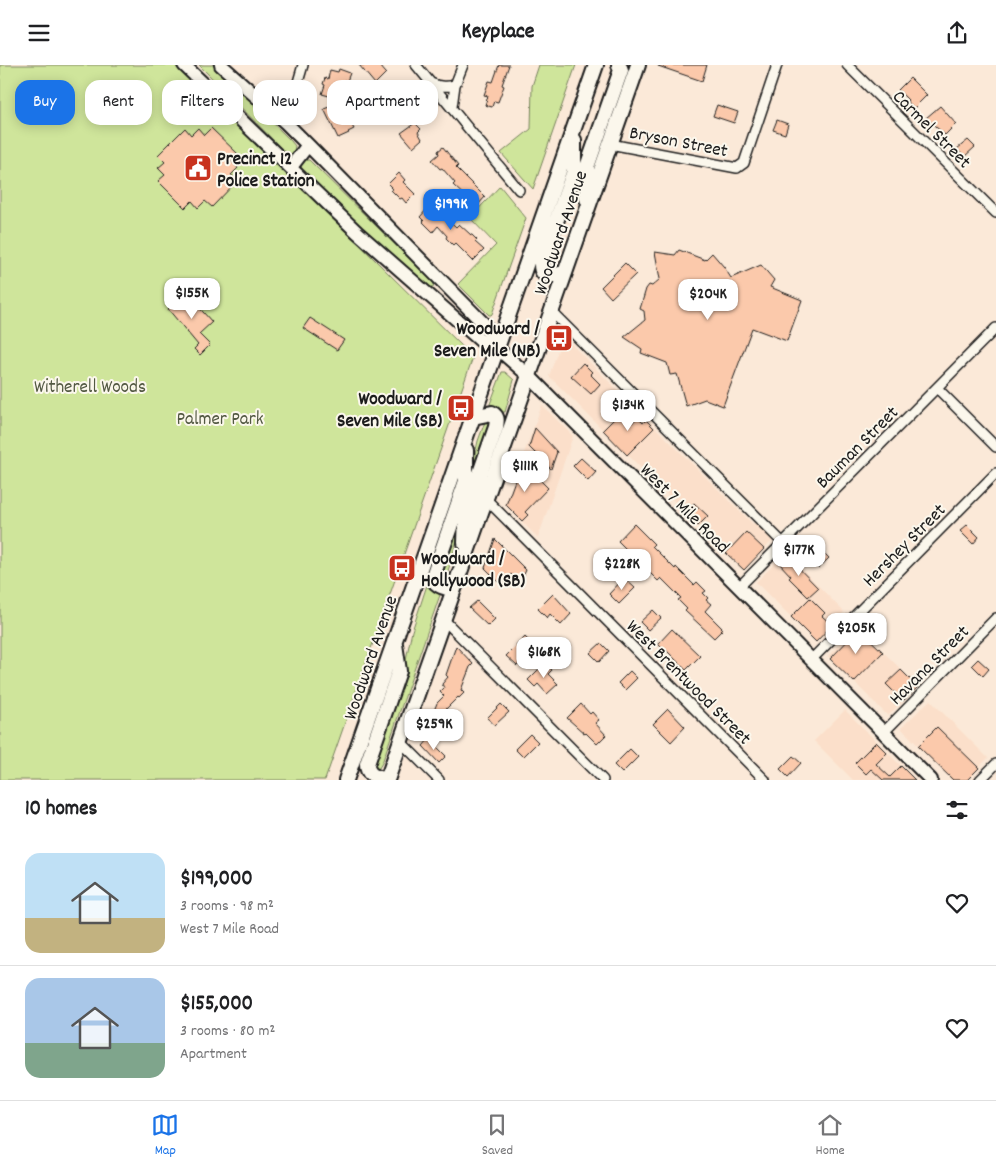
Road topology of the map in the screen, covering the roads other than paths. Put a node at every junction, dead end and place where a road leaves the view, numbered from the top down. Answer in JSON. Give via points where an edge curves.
{"nodes":[{"id":1,"x":184,"y":65,"type":"edge"},
{"id":2,"x":221,"y":65,"type":"edge"},
{"id":3,"x":303,"y":65,"type":"edge"},
{"id":4,"x":416,"y":65,"type":"edge"},
{"id":5,"x":462,"y":65,"type":"edge"},
{"id":6,"x":596,"y":65,"type":"edge"},
{"id":7,"x":619,"y":65,"type":"edge"},
{"id":8,"x":638,"y":65,"type":"edge"},
{"id":9,"x":777,"y":65,"type":"edge"},
{"id":10,"x":847,"y":65,"type":"edge"},
{"id":11,"x":299,"y":80,"type":"edge"},
{"id":12,"x":428,"y":80,"type":"edge"},
{"id":13,"x":456,"y":85,"type":"junction"},
{"id":14,"x":438,"y":86,"type":"edge"},
{"id":15,"x":438,"y":91,"type":"edge"},
{"id":16,"x":253,"y":94,"type":"edge"},
{"id":17,"x":452,"y":107,"type":"junction"},
{"id":18,"x":288,"y":125,"type":"edge"},
{"id":19,"x":574,"y":129,"type":"junction"},
{"id":20,"x":610,"y":144,"type":"junction"},
{"id":21,"x":308,"y":145,"type":"junction"},
{"id":22,"x":291,"y":167,"type":"junction"},
{"id":23,"x":519,"y":190,"type":"dead end"},
{"id":24,"x":587,"y":210,"type":"junction"},
{"id":25,"x":996,"y":213,"type":"edge"},
{"id":26,"x":564,"y":273,"type":"junction"},
{"id":27,"x":446,"y":285,"type":"junction"},
{"id":28,"x":435,"y":301,"type":"junction"},
{"id":29,"x":551,"y":311,"type":"junction"},
{"id":30,"x":996,"y":328,"type":"edge"},
{"id":31,"x":497,"y":348,"type":"junction"},
{"id":32,"x":529,"y":376,"type":"junction"},
{"id":33,"x":937,"y":387,"type":"junction"},
{"id":34,"x":473,"y":417,"type":"junction"},
{"id":35,"x":466,"y":438,"type":"junction"},
{"id":36,"x":996,"y":447,"type":"edge"},
{"id":37,"x":996,"y":473,"type":"edge"},
{"id":38,"x":486,"y":499,"type":"junction"},
{"id":39,"x":782,"y":543,"type":"junction"},
{"id":40,"x":464,"y":559,"type":"junction"},
{"id":41,"x":739,"y":587,"type":"junction"},
{"id":42,"x":453,"y":590,"type":"junction"},
{"id":43,"x":443,"y":619,"type":"junction"},
{"id":44,"x":996,"y":619,"type":"edge"},
{"id":45,"x":394,"y":641,"type":"junction"},
{"id":46,"x":811,"y":659,"type":"junction"},
{"id":47,"x":884,"y":732,"type":"junction"},
{"id":48,"x":400,"y":742,"type":"junction"},
{"id":49,"x":996,"y":764,"type":"edge"},
{"id":50,"x":346,"y":780,"type":"edge"},
{"id":51,"x":386,"y":780,"type":"edge"},
{"id":52,"x":439,"y":780,"type":"edge"},
{"id":53,"x":603,"y":780,"type":"edge"},
{"id":54,"x":766,"y":780,"type":"edge"},
{"id":55,"x":932,"y":780,"type":"edge"},
{"id":56,"x":980,"y":780,"type":"edge"}],
"edges":[{"from":1,"to":22,"type":"main road","name":"West 7 Mile Road"},
{"from":2,"to":16,"type":"main road","name":"West 7 Mile Road"},
{"from":3,"to":11,"type":"street"},
{"from":4,"to":12,"type":"street"},
{"from":5,"to":13,"type":"street"},
{"from":6,"to":19,"type":"main road","name":"Woodward Avenue"},
{"from":7,"to":24,"type":"main road","via":[[621,70],[587,167]]},
{"from":8,"to":20,"type":"main road","name":"Woodward Avenue"},
{"from":9,"to":20,"type":"street","name":"Bryson Street","via":[[744,163],[737,168]]},
{"from":10,"to":25,"type":"street","name":"Carmel Street"},
{"from":13,"to":14,"type":"street"},
{"from":13,"to":17,"type":"street"},
{"from":15,"to":17,"type":"street"},
{"from":17,"to":23,"type":"street"},
{"from":18,"to":21,"type":"main road","name":"West 7 Mile Road"},
{"from":19,"to":26,"type":"main road","via":[[574,171],[541,264],[541,270],[549,276]]},
{"from":19,"to":31,"type":"main road","name":"Woodward Avenue"},
{"from":20,"to":24,"type":"main road","name":"Woodward Avenue"},
{"from":21,"to":22,"type":"main road"},
{"from":21,"to":27,"type":"main road","name":"West 7 Mile Road"},
{"from":22,"to":28,"type":"main road","name":"West 7 Mile Road","via":[[357,232]]},
{"from":24,"to":26,"type":"main road","name":"Woodward Avenue"},
{"from":26,"to":29,"type":"main road","name":"Woodward Avenue"},
{"from":27,"to":28,"type":"main road"},
{"from":27,"to":31,"type":"main road","name":"West 7 Mile Road","via":[[485,325]]},
{"from":28,"to":31,"type":"main road","name":"West 7 Mile Road","via":[[481,341]]},
{"from":29,"to":32,"type":"main road","name":"Woodward Avenue"},
{"from":29,"to":39,"type":"street"},
{"from":30,"to":33,"type":"street","name":"Bauman Street"},
{"from":31,"to":32,"type":"main road","name":"West 7 Mile Road"},
{"from":31,"to":34,"type":"main road","name":"Woodward Avenue"},
{"from":32,"to":38,"type":"main road","name":"Woodward Avenue"},
{"from":32,"to":41,"type":"main road","name":"West 7 Mile Road"},
{"from":33,"to":36,"type":"street"},
{"from":33,"to":39,"type":"street","name":"Bauman Street"},
{"from":34,"to":35,"type":"main road","name":"Woodward Avenue"},
{"from":34,"to":40,"type":"main road","via":[[492,413],[498,419],[466,513]]},
{"from":35,"to":42,"type":"main road","via":[[466,481],[432,576],[434,582]]},
{"from":35,"to":45,"type":"main road","name":"Woodward Avenue"},
{"from":37,"to":46,"type":"street","name":"Hershey Street"},
{"from":38,"to":40,"type":"main road","name":"Woodward Avenue"},
{"from":38,"to":54,"type":"street","name":"West Brentwood Street"},
{"from":39,"to":41,"type":"street","name":"Bauman Street"},
{"from":40,"to":42,"type":"main road","name":"Woodward Avenue"},
{"from":41,"to":46,"type":"main road","name":"West 7 Mile Road"},
{"from":42,"to":43,"type":"main road","name":"Woodward Avenue"},
{"from":43,"to":48,"type":"main road","name":"Woodward Avenue"},
{"from":43,"to":53,"type":"street"},
{"from":44,"to":47,"type":"street","name":"Havana Street"},
{"from":45,"to":50,"type":"main road","name":"Woodward Avenue"},
{"from":45,"to":51,"type":"main road","via":[[399,671],[366,764],[370,774]]},
{"from":46,"to":47,"type":"main road","name":"West 7 Mile Road"},
{"from":47,"to":55,"type":"main road","name":"West 7 Mile Road"},
{"from":48,"to":51,"type":"main road","name":"Woodward Avenue"},
{"from":48,"to":52,"type":"street"},
{"from":49,"to":56,"type":"street"}]}
